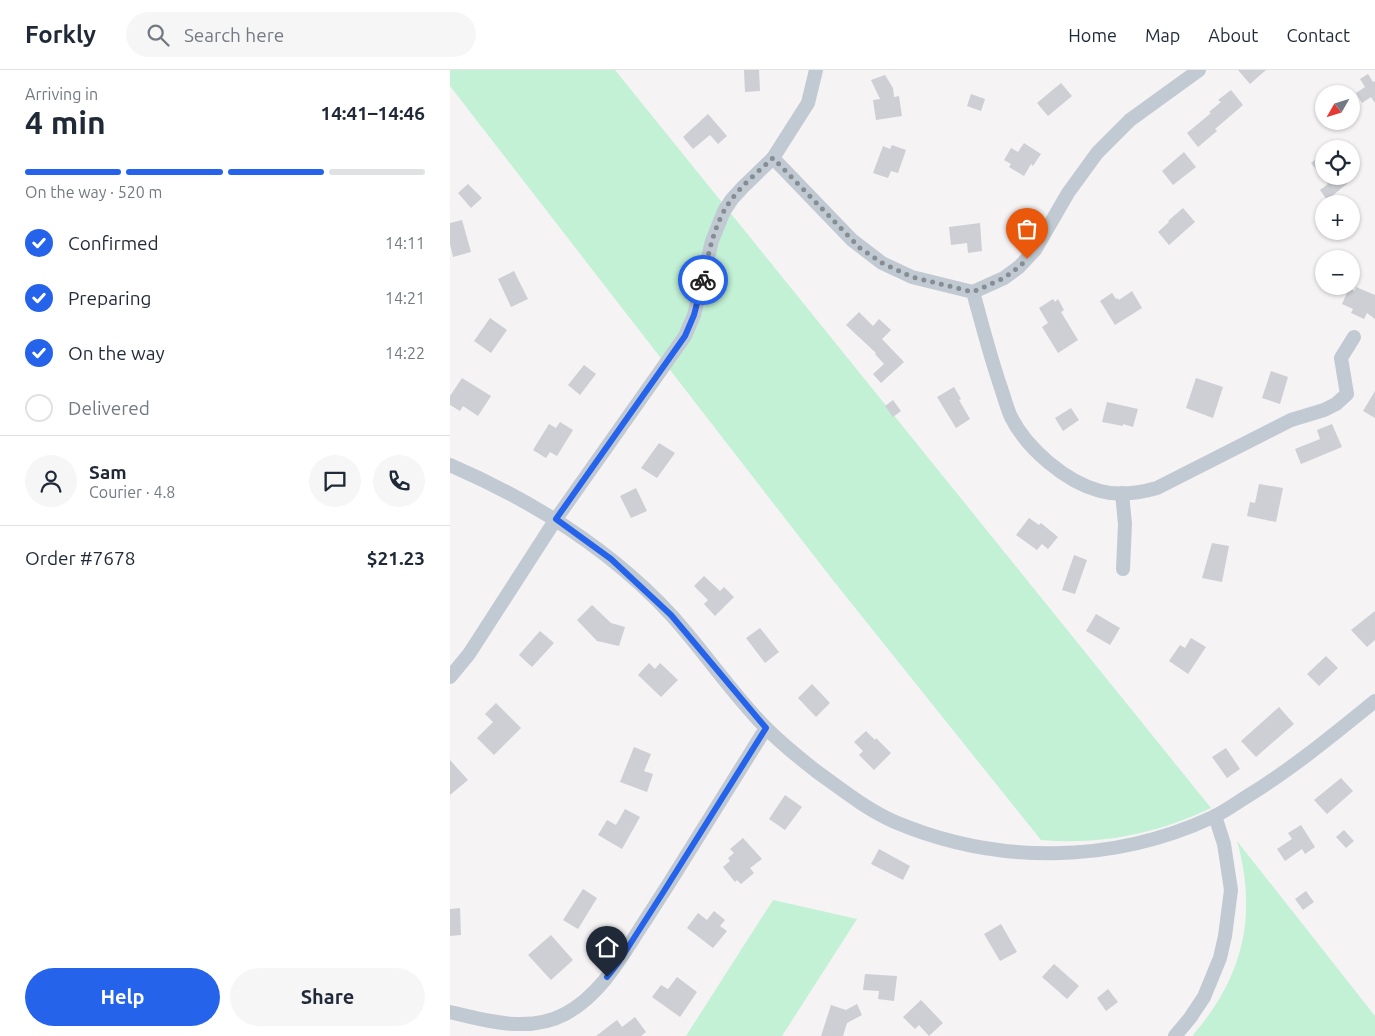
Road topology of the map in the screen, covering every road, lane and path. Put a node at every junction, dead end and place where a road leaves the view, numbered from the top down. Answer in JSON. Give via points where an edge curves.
{"nodes":[{"id":1,"x":816,"y":70,"type":"edge"},
{"id":2,"x":1198,"y":70,"type":"edge"},
{"id":3,"x":773,"y":158,"type":"junction"},
{"id":4,"x":973,"y":292,"type":"junction"},
{"id":5,"x":1354,"y":337,"type":"dead end"},
{"id":6,"x":450,"y":465,"type":"edge"},
{"id":7,"x":1122,"y":493,"type":"junction"},
{"id":8,"x":556,"y":519,"type":"junction"},
{"id":9,"x":1123,"y":569,"type":"dead end"},
{"id":10,"x":450,"y":677,"type":"edge"},
{"id":11,"x":1375,"y":701,"type":"edge"},
{"id":12,"x":766,"y":728,"type":"junction"},
{"id":13,"x":1215,"y":816,"type":"junction"},
{"id":14,"x":450,"y":1012,"type":"edge"},
{"id":15,"x":1175,"y":1036,"type":"edge"}],
"edges":[{"from":1,"to":3,"type":"street","via":[[808,103]]},
{"from":2,"to":4,"type":"street","via":[[1130,120],[1097,153],[1068,193],[1035,250],[1019,267],[1004,278]]},
{"from":3,"to":4,"type":"street","via":[[852,240],[882,263],[912,277]]},
{"from":3,"to":8,"type":"street","via":[[732,199],[724,212],[712,241],[694,315],[685,336]]},
{"from":4,"to":7,"type":"street","via":[[1011,417],[1025,437],[1061,473],[1102,492]]},
{"from":5,"to":7,"type":"street","via":[[1341,358],[1347,394],[1336,404],[1291,420],[1157,488]]},
{"from":6,"to":8,"type":"street","via":[[487,481]]},
{"from":7,"to":9,"type":"street","via":[[1125,524]]},
{"from":8,"to":10,"type":"street","via":[[480,637]]},
{"from":8,"to":12,"type":"street","via":[[611,559],[671,615]]},
{"from":11,"to":13,"type":"street","via":[[1299,763]]},
{"from":12,"to":13,"type":"street","via":[[853,798],[893,821],[983,848],[1071,854],[1144,841]]},
{"from":12,"to":14,"type":"street","via":[[618,963],[579,1005],[552,1020],[531,1024],[481,1020]]},
{"from":13,"to":15,"type":"street","via":[[1224,844],[1231,890],[1225,936],[1204,997]]}]}
